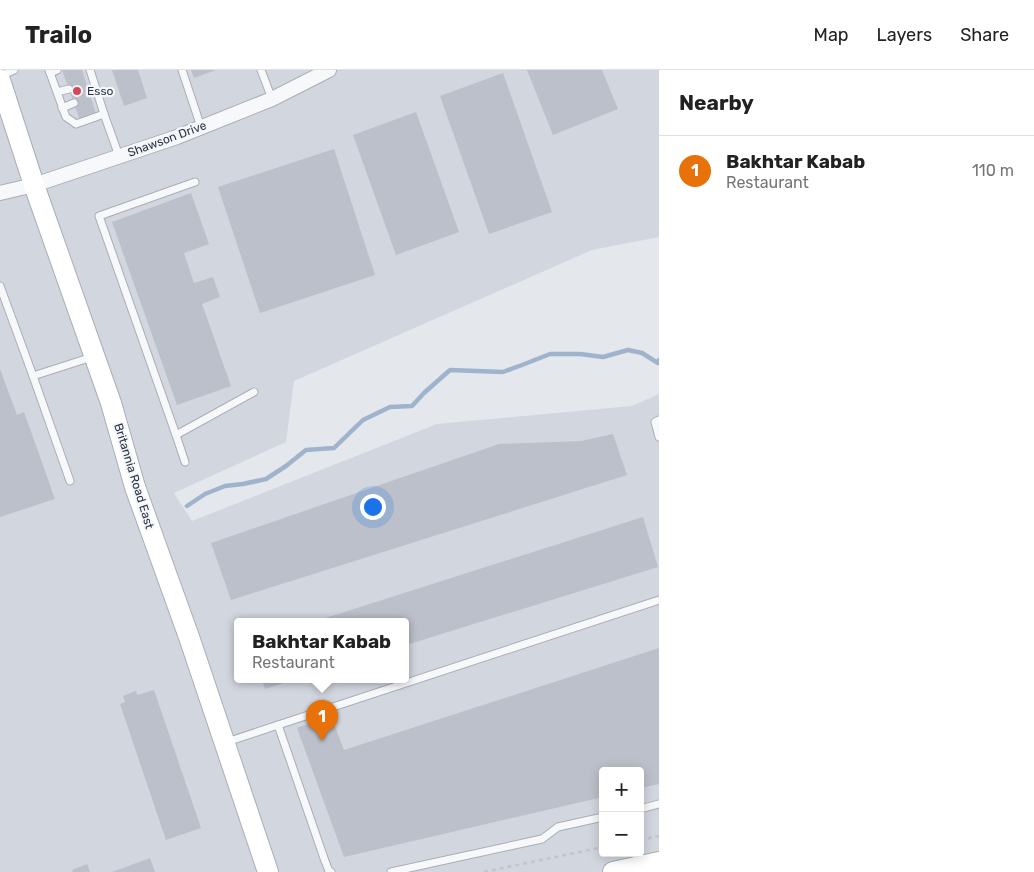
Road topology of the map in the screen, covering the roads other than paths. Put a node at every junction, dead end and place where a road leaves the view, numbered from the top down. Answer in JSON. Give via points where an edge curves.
{"nodes":[{"id":1,"x":14,"y":70,"type":"edge"},
{"id":2,"x":90,"y":70,"type":"edge"},
{"id":3,"x":182,"y":70,"type":"edge"},
{"id":4,"x":261,"y":70,"type":"edge"},
{"id":5,"x":52,"y":71,"type":"edge"},
{"id":6,"x":321,"y":72,"type":"edge"},
{"id":7,"x":0,"y":78,"type":"edge"},
{"id":8,"x":69,"y":88,"type":"dead end"},
{"id":9,"x":57,"y":92,"type":"junction"},
{"id":10,"x":272,"y":99,"type":"junction"},
{"id":11,"x":74,"y":103,"type":"dead end"},
{"id":12,"x":62,"y":108,"type":"junction"},
{"id":13,"x":104,"y":114,"type":"junction"},
{"id":14,"x":201,"y":127,"type":"junction"},
{"id":15,"x":119,"y":156,"type":"junction"},
{"id":16,"x":195,"y":182,"type":"dead end"},
{"id":17,"x":34,"y":185,"type":"junction"},
{"id":18,"x":0,"y":193,"type":"edge"},
{"id":19,"x":0,"y":286,"type":"edge"},
{"id":20,"x":95,"y":357,"type":"junction"},
{"id":21,"x":33,"y":376,"type":"junction"},
{"id":22,"x":254,"y":392,"type":"dead end"},
{"id":23,"x":659,"y":420,"type":"edge"},
{"id":24,"x":176,"y":435,"type":"junction"},
{"id":25,"x":659,"y":437,"type":"edge"},
{"id":26,"x":186,"y":462,"type":"dead end"},
{"id":27,"x":70,"y":480,"type":"dead end"},
{"id":28,"x":659,"y":600,"type":"edge"},
{"id":29,"x":409,"y":682,"type":"edge"},
{"id":30,"x":406,"y":683,"type":"edge"},
{"id":31,"x":278,"y":725,"type":"junction"},
{"id":32,"x":224,"y":744,"type":"junction"},
{"id":33,"x":659,"y":804,"type":"edge"},
{"id":34,"x":644,"y":808,"type":"edge"},
{"id":35,"x":599,"y":818,"type":"edge"},
{"id":36,"x":659,"y":862,"type":"edge"},
{"id":37,"x":268,"y":872,"type":"edge"},
{"id":38,"x":331,"y":872,"type":"edge"},
{"id":39,"x":391,"y":872,"type":"edge"},
{"id":40,"x":613,"y":872,"type":"edge"}],
"edges":[{"from":1,"to":7,"type":"lane"},
{"from":2,"to":13,"type":"lane","via":[[89,80]]},
{"from":3,"to":14,"type":"lane"},
{"from":4,"to":10,"type":"lane"},
{"from":5,"to":9,"type":"lane"},
{"from":6,"to":10,"type":"street","name":"Shawson Drive"},
{"from":7,"to":17,"type":"street","name":"Britannia Road East"},
{"from":8,"to":9,"type":"lane"},
{"from":9,"to":12,"type":"lane"},
{"from":10,"to":14,"type":"street","name":"Shawson Drive"},
{"from":11,"to":12,"type":"lane"},
{"from":12,"to":13,"type":"lane","via":[[66,117],[76,124]]},
{"from":13,"to":15,"type":"lane"},
{"from":14,"to":15,"type":"street","name":"Shawson Drive"},
{"from":15,"to":17,"type":"street","name":"Shawson Drive"},
{"from":16,"to":24,"type":"lane","via":[[99,216]]},
{"from":17,"to":18,"type":"street","name":"Shawson Drive"},
{"from":17,"to":20,"type":"street","name":"Britannia Road East"},
{"from":19,"to":21,"type":"lane"},
{"from":20,"to":21,"type":"lane"},
{"from":20,"to":32,"type":"street","name":"Britannia Road East","via":[[135,486]]},
{"from":21,"to":27,"type":"lane"},
{"from":22,"to":24,"type":"lane"},
{"from":23,"to":25,"type":"lane","via":[[655,422]]},
{"from":24,"to":26,"type":"lane"},
{"from":28,"to":29,"type":"lane"},
{"from":30,"to":31,"type":"lane"},
{"from":31,"to":32,"type":"lane"},
{"from":31,"to":38,"type":"lane"},
{"from":32,"to":37,"type":"street","name":"Britannia Road East"},
{"from":33,"to":34,"type":"lane"},
{"from":35,"to":39,"type":"lane","via":[[558,827],[542,840]]},
{"from":36,"to":40,"type":"street"}]}
